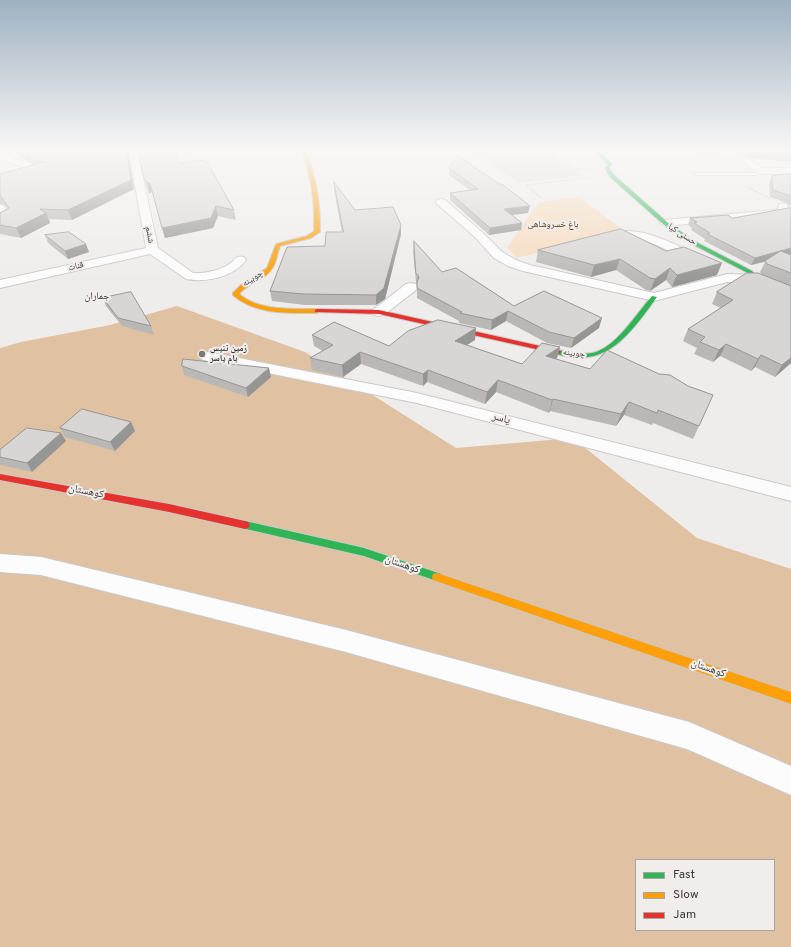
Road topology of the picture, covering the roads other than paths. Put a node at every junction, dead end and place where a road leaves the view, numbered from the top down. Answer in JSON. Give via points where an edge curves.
{"nodes":[{"id":1,"x":141,"y":194,"type":"edge"},
{"id":2,"x":317,"y":194,"type":"edge"},
{"id":3,"x":633,"y":194,"type":"edge"},
{"id":4,"x":441,"y":202,"type":"dead end"},
{"id":5,"x":783,"y":206,"type":"road end"},
{"id":6,"x":0,"y":208,"type":"edge"},
{"id":7,"x":0,"y":222,"type":"edge"},
{"id":8,"x":664,"y":223,"type":"junction"},
{"id":9,"x":594,"y":242,"type":"edge"},
{"id":10,"x":152,"y":250,"type":"junction"},
{"id":11,"x":533,"y":257,"type":"dead end"},
{"id":12,"x":240,"y":260,"type":"dead end"},
{"id":13,"x":512,"y":263,"type":"junction"},
{"id":14,"x":704,"y":263,"type":"edge"},
{"id":15,"x":719,"y":269,"type":"edge"},
{"id":16,"x":740,"y":279,"type":"junction"},
{"id":17,"x":756,"y":279,"type":"junction"},
{"id":18,"x":0,"y":284,"type":"edge"},
{"id":19,"x":411,"y":287,"type":"dead end"},
{"id":20,"x":791,"y":294,"type":"edge"},
{"id":21,"x":654,"y":297,"type":"junction"},
{"id":22,"x":379,"y":312,"type":"junction"},
{"id":23,"x":208,"y":357,"type":"dead end"},
{"id":24,"x":0,"y":476,"type":"edge"},
{"id":25,"x":791,"y":494,"type":"edge"},
{"id":26,"x":0,"y":563,"type":"edge"},
{"id":27,"x":791,"y":698,"type":"edge"},
{"id":28,"x":791,"y":781,"type":"edge"}],
"edges":[{"from":1,"to":10,"type":"street","name":"ششم"},
{"from":2,"to":22,"type":"street","name":"چوبینه","via":[[317,232],[309,237],[278,245],[272,265],[239,287],[235,294],[250,305],[294,311]]},
{"from":3,"to":8,"type":"street","name":"حسنی کیا"},
{"from":4,"to":13,"type":"street","via":[[498,255]]},
{"from":5,"to":8,"type":"street","via":[[783,210],[777,213]]},
{"from":6,"to":7,"type":"street","via":[[7,218]]},
{"from":8,"to":17,"type":"street","name":"حسنی کیا","via":[[692,242],[750,272]]},
{"from":9,"to":14,"type":"street","via":[[624,234],[634,235],[647,238]]},
{"from":10,"to":12,"type":"street","via":[[190,276],[199,277],[222,272],[236,266]]},
{"from":10,"to":18,"type":"street","name":"قنات"},
{"from":11,"to":13,"type":"street"},
{"from":13,"to":21,"type":"street"},
{"from":15,"to":16,"type":"street"},
{"from":16,"to":17,"type":"street"},
{"from":16,"to":21,"type":"street","via":[[727,278]]},
{"from":17,"to":20,"type":"street","name":"حسنی کیا"},
{"from":19,"to":22,"type":"street"},
{"from":21,"to":22,"type":"street","name":"چوبینه","via":[[612,344],[602,352],[589,356],[568,355]]},
{"from":23,"to":25,"type":"street","name":"یاسر","via":[[417,398]]},
{"from":24,"to":27,"type":"street","name":"کوهستان","via":[[169,508],[364,552]]},
{"from":26,"to":28,"type":"street","via":[[41,566],[346,641],[689,736]]}]}
